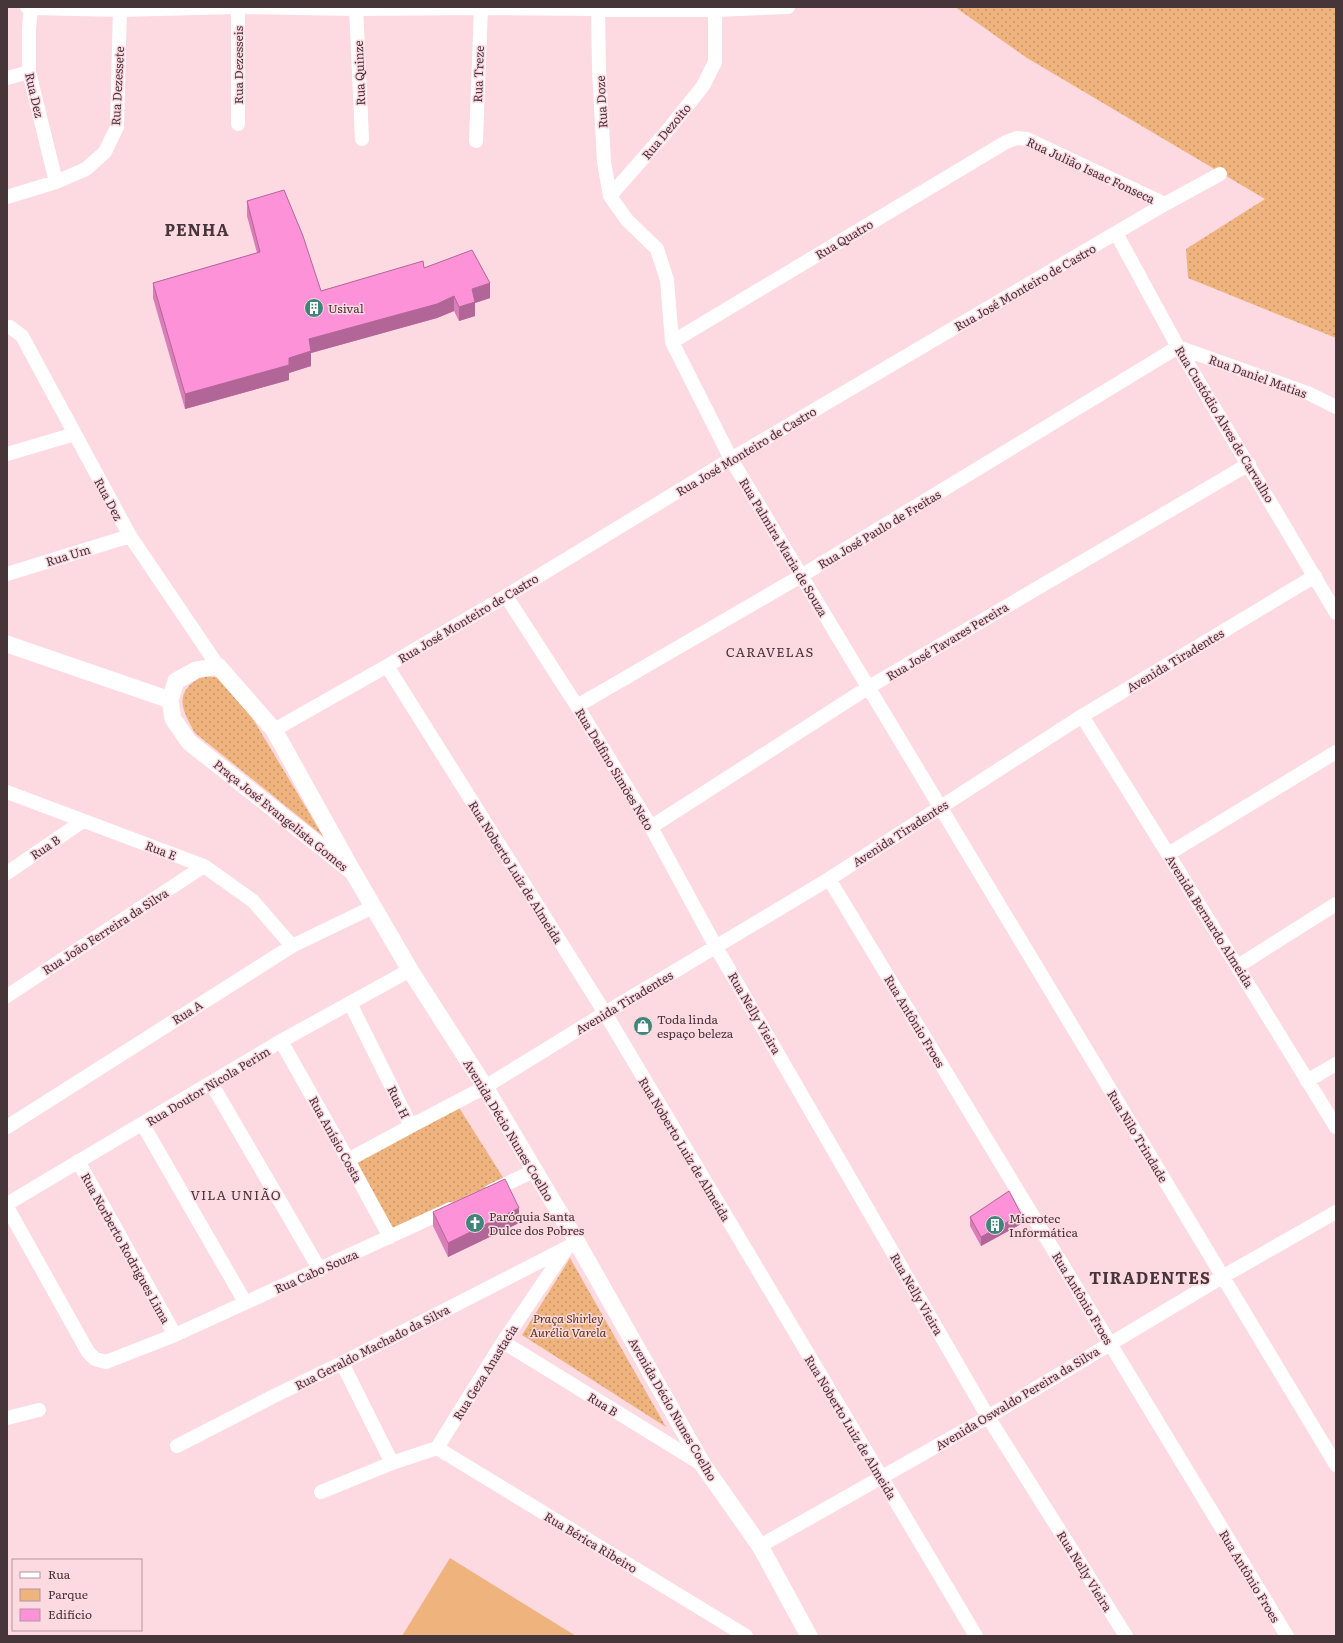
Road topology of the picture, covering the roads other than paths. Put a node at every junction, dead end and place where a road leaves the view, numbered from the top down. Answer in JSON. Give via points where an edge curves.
{"nodes":[{"id":1,"x":30,"y":7,"type":"edge"},
{"id":2,"x":238,"y":7,"type":"edge"},
{"id":3,"x":481,"y":7,"type":"edge"},
{"id":4,"x":788,"y":7,"type":"edge"},
{"id":5,"x":356,"y":8,"type":"edge"},
{"id":6,"x":598,"y":8,"type":"edge"},
{"id":7,"x":120,"y":9,"type":"edge"},
{"id":8,"x":715,"y":9,"type":"edge"},
{"id":9,"x":29,"y":72,"type":"junction"},
{"id":10,"x":7,"y":78,"type":"edge"},
{"id":11,"x":238,"y":124,"type":"dead end"},
{"id":12,"x":1017,"y":138,"type":"joint"},
{"id":13,"x":362,"y":139,"type":"dead end"},
{"id":14,"x":476,"y":141,"type":"dead end"},
{"id":15,"x":1220,"y":174,"type":"dead end"},
{"id":16,"x":56,"y":182,"type":"junction"},
{"id":17,"x":610,"y":196,"type":"junction"},
{"id":18,"x":7,"y":197,"type":"edge"},
{"id":19,"x":1165,"y":204,"type":"junction"},
{"id":20,"x":1116,"y":234,"type":"junction"},
{"id":21,"x":9,"y":327,"type":"edge"},
{"id":22,"x":672,"y":342,"type":"junction"},
{"id":23,"x":1178,"y":347,"type":"junction"},
{"id":24,"x":1336,"y":407,"type":"edge"},
{"id":25,"x":75,"y":434,"type":"junction"},
{"id":26,"x":7,"y":454,"type":"edge"},
{"id":27,"x":731,"y":460,"type":"junction"},
{"id":28,"x":1249,"y":464,"type":"junction"},
{"id":29,"x":130,"y":536,"type":"junction"},
{"id":30,"x":7,"y":574,"type":"edge"},
{"id":31,"x":801,"y":576,"type":"junction"},
{"id":32,"x":1314,"y":576,"type":"junction"},
{"id":33,"x":506,"y":596,"type":"junction"},
{"id":34,"x":1336,"y":613,"type":"edge"},
{"id":35,"x":7,"y":644,"type":"edge"},
{"id":36,"x":218,"y":666,"type":"junction"},
{"id":37,"x":387,"y":666,"type":"junction"},
{"id":38,"x":869,"y":687,"type":"junction"},
{"id":39,"x":170,"y":700,"type":"junction"},
{"id":40,"x":578,"y":706,"type":"junction"},
{"id":41,"x":1082,"y":716,"type":"junction"},
{"id":42,"x":274,"y":730,"type":"junction"},
{"id":43,"x":1336,"y":752,"type":"edge"},
{"id":44,"x":7,"y":792,"type":"edge"},
{"id":45,"x":940,"y":807,"type":"junction"},
{"id":46,"x":83,"y":821,"type":"junction"},
{"id":47,"x":651,"y":827,"type":"junction"},
{"id":48,"x":1168,"y":854,"type":"junction"},
{"id":49,"x":204,"y":866,"type":"junction"},
{"id":50,"x":353,"y":872,"type":"junction"},
{"id":51,"x":7,"y":873,"type":"edge"},
{"id":52,"x":829,"y":879,"type":"junction"},
{"id":53,"x":1336,"y":904,"type":"edge"},
{"id":54,"x":373,"y":907,"type":"junction"},
{"id":55,"x":292,"y":946,"type":"junction"},
{"id":56,"x":716,"y":947,"type":"junction"},
{"id":57,"x":1238,"y":966,"type":"junction"},
{"id":58,"x":410,"y":970,"type":"junction"},
{"id":59,"x":7,"y":996,"type":"edge"},
{"id":60,"x":350,"y":1003,"type":"junction"},
{"id":61,"x":605,"y":1013,"type":"junction"},
{"id":62,"x":281,"y":1041,"type":"junction"},
{"id":63,"x":1336,"y":1064,"type":"edge"},
{"id":64,"x":1307,"y":1081,"type":"junction"},
{"id":65,"x":211,"y":1083,"type":"junction"},
{"id":66,"x":485,"y":1087,"type":"junction"},
{"id":67,"x":142,"y":1125,"type":"junction"},
{"id":68,"x":411,"y":1126,"type":"junction"},
{"id":69,"x":7,"y":1127,"type":"edge"},
{"id":70,"x":1336,"y":1127,"type":"edge"},
{"id":71,"x":348,"y":1160,"type":"junction"},
{"id":72,"x":78,"y":1161,"type":"junction"},
{"id":73,"x":534,"y":1171,"type":"junction"},
{"id":74,"x":476,"y":1197,"type":"edge"},
{"id":75,"x":462,"y":1204,"type":"edge"},
{"id":76,"x":7,"y":1206,"type":"edge"},
{"id":77,"x":1336,"y":1212,"type":"edge"},
{"id":78,"x":390,"y":1237,"type":"junction"},
{"id":79,"x":571,"y":1242,"type":"junction"},
{"id":80,"x":320,"y":1270,"type":"junction"},
{"id":81,"x":1222,"y":1277,"type":"junction"},
{"id":82,"x":246,"y":1302,"type":"junction"},
{"id":83,"x":175,"y":1335,"type":"junction"},
{"id":84,"x":503,"y":1342,"type":"junction"},
{"id":85,"x":1110,"y":1343,"type":"junction"},
{"id":86,"x":342,"y":1363,"type":"junction"},
{"id":87,"x":39,"y":1410,"type":"dead end"},
{"id":88,"x":988,"y":1417,"type":"junction"},
{"id":89,"x":7,"y":1418,"type":"edge"},
{"id":90,"x":177,"y":1446,"type":"dead end"},
{"id":91,"x":437,"y":1448,"type":"junction"},
{"id":92,"x":392,"y":1463,"type":"junction"},
{"id":93,"x":703,"y":1465,"type":"junction"},
{"id":94,"x":1336,"y":1465,"type":"edge"},
{"id":95,"x":882,"y":1478,"type":"junction"},
{"id":96,"x":321,"y":1492,"type":"dead end"},
{"id":97,"x":760,"y":1546,"type":"junction"},
{"id":98,"x":746,"y":1636,"type":"edge"},
{"id":99,"x":809,"y":1636,"type":"edge"},
{"id":100,"x":976,"y":1636,"type":"edge"},
{"id":101,"x":1126,"y":1636,"type":"edge"},
{"id":102,"x":1286,"y":1636,"type":"edge"}],
"edges":[{"from":1,"to":7,"type":"street"},
{"from":1,"to":9,"type":"street","name":"Rua Dez"},
{"from":2,"to":5,"type":"street"},
{"from":2,"to":7,"type":"street"},
{"from":2,"to":11,"type":"street","name":"Rua Dezesseis"},
{"from":3,"to":5,"type":"street"},
{"from":3,"to":6,"type":"street"},
{"from":3,"to":14,"type":"street","name":"Rua Treze"},
{"from":4,"to":8,"type":"street"},
{"from":5,"to":13,"type":"street","name":"Rua Quinze"},
{"from":6,"to":8,"type":"street"},
{"from":6,"to":17,"type":"street","name":"Rua Doze","via":[[604,154]]},
{"from":7,"to":16,"type":"street","name":"Rua Dezessete","via":[[117,127],[105,152],[86,169]]},
{"from":8,"to":17,"type":"street","name":"Rua Dezoito","via":[[715,62],[704,86]]},
{"from":9,"to":10,"type":"street"},
{"from":9,"to":16,"type":"street","name":"Rua Dez"},
{"from":12,"to":19,"type":"street","name":"Rua Julião Isaac Fonseca","via":[[1027,139]]},
{"from":12,"to":22,"type":"street","name":"Rua Quatro","via":[[1006,142]]},
{"from":15,"to":19,"type":"street","name":"Rua José Monteiro de Castro"},
{"from":16,"to":18,"type":"street"},
{"from":17,"to":22,"type":"street","name":"Rua Palmira Maria de Souza","via":[[628,220],[657,250],[667,280]]},
{"from":19,"to":20,"type":"street","name":"Rua José Monteiro de Castro"},
{"from":20,"to":23,"type":"street","name":"Rua Custódio Alves de Carvalho"},
{"from":20,"to":27,"type":"street","name":"Rua José Monteiro de Castro"},
{"from":21,"to":25,"type":"street","name":"Rua Dez","via":[[22,336]]},
{"from":22,"to":27,"type":"street","name":"Rua Palmira Maria de Souza"},
{"from":23,"to":24,"type":"street","name":"Rua Daniel Matias","via":[[1310,394]]},
{"from":23,"to":28,"type":"street","name":"Rua Custódio Alves de Carvalho"},
{"from":23,"to":31,"type":"street","name":"Rua José Paulo de Freitas"},
{"from":25,"to":26,"type":"street"},
{"from":25,"to":29,"type":"street","name":"Rua Dez"},
{"from":27,"to":31,"type":"street","name":"Rua Palmira Maria de Souza"},
{"from":27,"to":33,"type":"street","name":"Rua José Monteiro de Castro"},
{"from":28,"to":32,"type":"street","name":"Rua Custódio Alves de Carvalho"},
{"from":28,"to":38,"type":"street","name":"Rua José Tavares Pereira"},
{"from":29,"to":30,"type":"street","name":"Rua Um"},
{"from":29,"to":36,"type":"street","name":"Rua Dez"},
{"from":31,"to":38,"type":"street","name":"Rua Palmira Maria de Souza"},
{"from":31,"to":40,"type":"street","name":"Rua José Paulo de Freitas"},
{"from":32,"to":34,"type":"street","name":"Rua Custódio Alves de Carvalho"},
{"from":32,"to":41,"type":"street","name":"Avenida Tiradentes"},
{"from":33,"to":37,"type":"street","name":"Rua José Monteiro de Castro"},
{"from":33,"to":40,"type":"street","name":"Rua Delfino Simões Neto"},
{"from":35,"to":39,"type":"street"},
{"from":36,"to":39,"type":"street","name":"Praça José Evangelista Gomes","via":[[196,670],[176,681]]},
{"from":36,"to":42,"type":"street","name":"Praça José Evangelista Gomes"},
{"from":37,"to":42,"type":"street","name":"Rua José Monteiro de Castro"},
{"from":37,"to":61,"type":"street","name":"Rua Noberto Luiz de Almeida"},
{"from":38,"to":45,"type":"street","name":"Rua Palmira Maria de Souza"},
{"from":38,"to":47,"type":"street","name":"Rua José Tavares Pereira"},
{"from":39,"to":50,"type":"street","name":"Praça José Evangelista Gomes","via":[[173,719],[189,742]]},
{"from":40,"to":47,"type":"street","name":"Rua Delfino Simões Neto"},
{"from":41,"to":45,"type":"street","name":"Avenida Tiradentes"},
{"from":41,"to":48,"type":"street","name":"Avenida Bernardo Almeida"},
{"from":42,"to":50,"type":"street","name":"Praça José Evangelista Gomes"},
{"from":43,"to":48,"type":"street"},
{"from":44,"to":46,"type":"street","name":"Rua E"},
{"from":45,"to":52,"type":"street","name":"Avenida Tiradentes"},
{"from":45,"to":81,"type":"street","name":"Rua Nilo Trindade"},
{"from":46,"to":49,"type":"street","name":"Rua E"},
{"from":46,"to":51,"type":"street","name":"Rua B"},
{"from":47,"to":56,"type":"street","name":"Rua Delfino Simões Neto"},
{"from":48,"to":57,"type":"street","name":"Avenida Bernardo Almeida"},
{"from":49,"to":55,"type":"street","name":"Rua E","via":[[253,901]]},
{"from":49,"to":59,"type":"street","name":"Rua João Ferreira da Silva"},
{"from":50,"to":54,"type":"street","name":"Avenida Décio Nunes Coelho"},
{"from":52,"to":56,"type":"street","name":"Avenida Tiradentes"},
{"from":52,"to":85,"type":"street","name":"Rua Antônio Froes"},
{"from":53,"to":57,"type":"street"},
{"from":54,"to":55,"type":"street","name":"Rua A"},
{"from":54,"to":58,"type":"street","name":"Avenida Décio Nunes Coelho"},
{"from":55,"to":69,"type":"street","name":"Rua A"},
{"from":56,"to":61,"type":"street","name":"Avenida Tiradentes"},
{"from":56,"to":88,"type":"street","name":"Rua Nelly Vieira"},
{"from":57,"to":64,"type":"street","name":"Avenida Bernardo Almeida"},
{"from":58,"to":60,"type":"street","name":"Rua Doutor Nicola Perim"},
{"from":58,"to":66,"type":"street","name":"Avenida Décio Nunes Coelho"},
{"from":60,"to":62,"type":"street","name":"Rua Doutor Nicola Perim"},
{"from":60,"to":68,"type":"street","name":"Rua H"},
{"from":61,"to":66,"type":"street","name":"Avenida Tiradentes"},
{"from":61,"to":95,"type":"street","name":"Rua Noberto Luiz de Almeida"},
{"from":62,"to":65,"type":"street","name":"Rua Doutor Nicola Perim"},
{"from":62,"to":71,"type":"street","name":"Rua Anísio Costa"},
{"from":63,"to":64,"type":"street"},
{"from":64,"to":70,"type":"street","name":"Avenida Bernardo Almeida"},
{"from":65,"to":67,"type":"street","name":"Rua Doutor Nicola Perim"},
{"from":65,"to":80,"type":"street"},
{"from":66,"to":68,"type":"street","name":"Rua H"},
{"from":66,"to":73,"type":"street","name":"Avenida Décio Nunes Coelho"},
{"from":67,"to":72,"type":"street","name":"Rua Doutor Nicola Perim"},
{"from":67,"to":82,"type":"street"},
{"from":68,"to":71,"type":"street"},
{"from":71,"to":78,"type":"street","name":"Rua Anísio Costa"},
{"from":72,"to":76,"type":"street","name":"Rua Doutor Nicola Perim"},
{"from":72,"to":83,"type":"street","name":"Rua Norberto Rodrigues Lima"},
{"from":73,"to":74,"type":"street"},
{"from":73,"to":79,"type":"street","name":"Avenida Décio Nunes Coelho"},
{"from":75,"to":78,"type":"street","name":"Rua Cabo Souza"},
{"from":76,"to":83,"type":"street","name":"Rua Cabo Souza","via":[[88,1352],[95,1359],[106,1362]]},
{"from":77,"to":81,"type":"street","name":"Avenida Oswaldo Pereira da Silva"},
{"from":78,"to":80,"type":"street","name":"Rua Cabo Souza"},
{"from":79,"to":84,"type":"street","name":"Rua Geza Anastacia"},
{"from":79,"to":86,"type":"street","name":"Rua Geraldo Machado da Silva"},
{"from":79,"to":93,"type":"street","name":"Avenida Décio Nunes Coelho"},
{"from":80,"to":82,"type":"street","name":"Rua Cabo Souza"},
{"from":81,"to":85,"type":"street","name":"Avenida Oswaldo Pereira da Silva"},
{"from":81,"to":94,"type":"street","name":"Rua Nilo Trindade"},
{"from":82,"to":83,"type":"street","name":"Rua Cabo Souza"},
{"from":84,"to":91,"type":"street","name":"Rua Geza Anastacia"},
{"from":84,"to":93,"type":"street","name":"Rua B"},
{"from":85,"to":88,"type":"street","name":"Avenida Oswaldo Pereira da Silva"},
{"from":85,"to":102,"type":"street","name":"Rua Antônio Froes"},
{"from":86,"to":90,"type":"street","name":"Rua Geraldo Machado da Silva"},
{"from":86,"to":92,"type":"street"},
{"from":87,"to":89,"type":"street"},
{"from":88,"to":95,"type":"street","name":"Avenida Oswaldo Pereira da Silva"},
{"from":88,"to":101,"type":"street","name":"Rua Nelly Vieira"},
{"from":91,"to":92,"type":"street"},
{"from":91,"to":98,"type":"street","name":"Rua Bérica Ribeiro"},
{"from":92,"to":96,"type":"street"},
{"from":93,"to":97,"type":"street","name":"Avenida Décio Nunes Coelho"},
{"from":95,"to":97,"type":"street","name":"Avenida Oswaldo Pereira da Silva"},
{"from":95,"to":100,"type":"street","name":"Rua Noberto Luiz de Almeida"},
{"from":97,"to":99,"type":"street","name":"Avenida Décio Nunes Coelho"}]}
